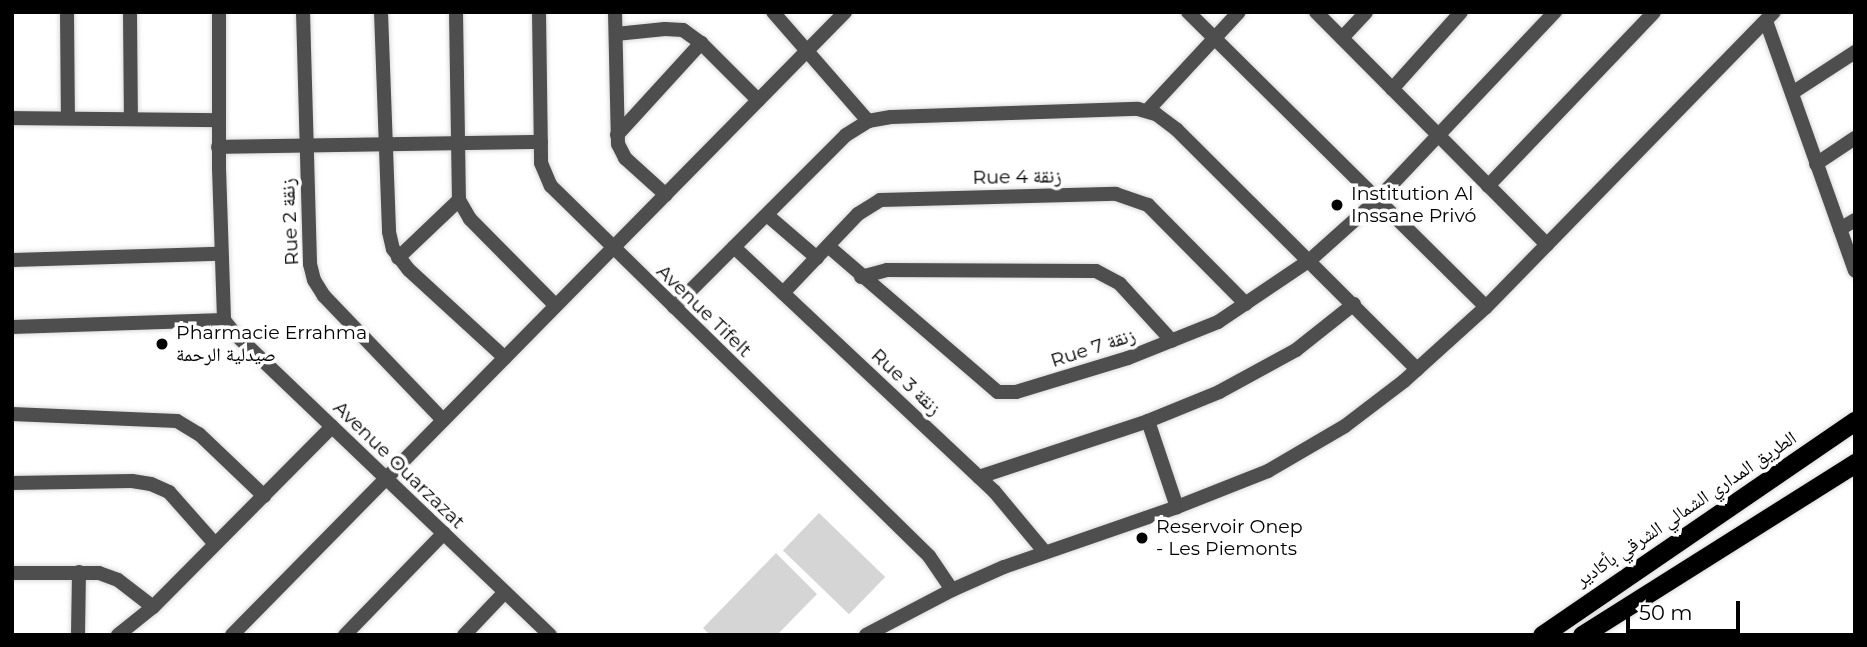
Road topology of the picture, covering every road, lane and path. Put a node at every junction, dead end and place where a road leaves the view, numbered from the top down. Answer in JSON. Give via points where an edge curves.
{"nodes":[{"id":1,"x":67,"y":12,"type":"edge"},
{"id":2,"x":130,"y":12,"type":"edge"},
{"id":3,"x":219,"y":12,"type":"edge"},
{"id":4,"x":303,"y":12,"type":"edge"},
{"id":5,"x":381,"y":12,"type":"edge"},
{"id":6,"x":456,"y":12,"type":"edge"},
{"id":7,"x":539,"y":12,"type":"edge"},
{"id":8,"x":615,"y":12,"type":"edge"},
{"id":9,"x":773,"y":12,"type":"edge"},
{"id":10,"x":845,"y":12,"type":"edge"},
{"id":11,"x":1188,"y":12,"type":"edge"},
{"id":12,"x":1239,"y":12,"type":"edge"},
{"id":13,"x":1316,"y":12,"type":"edge"},
{"id":14,"x":1366,"y":12,"type":"edge"},
{"id":15,"x":1461,"y":12,"type":"edge"},
{"id":16,"x":1555,"y":12,"type":"edge"},
{"id":17,"x":1654,"y":12,"type":"edge"},
{"id":18,"x":1770,"y":16,"type":"edge"},
{"id":19,"x":616,"y":34,"type":"junction"},
{"id":20,"x":1214,"y":38,"type":"junction"},
{"id":21,"x":1342,"y":38,"type":"junction"},
{"id":22,"x":701,"y":43,"type":"junction"},
{"id":23,"x":807,"y":50,"type":"junction"},
{"id":24,"x":1855,"y":52,"type":"edge"},
{"id":25,"x":1392,"y":89,"type":"junction"},
{"id":26,"x":1791,"y":93,"type":"junction"},
{"id":27,"x":758,"y":100,"type":"junction"},
{"id":28,"x":1147,"y":111,"type":"junction"},
{"id":29,"x":12,"y":117,"type":"edge"},
{"id":30,"x":68,"y":118,"type":"junction"},
{"id":31,"x":131,"y":118,"type":"junction"},
{"id":32,"x":218,"y":120,"type":"junction"},
{"id":33,"x":868,"y":121,"type":"junction"},
{"id":34,"x":617,"y":135,"type":"junction"},
{"id":35,"x":1439,"y":136,"type":"junction"},
{"id":36,"x":1855,"y":138,"type":"edge"},
{"id":37,"x":541,"y":142,"type":"junction"},
{"id":38,"x":457,"y":143,"type":"junction"},
{"id":39,"x":385,"y":144,"type":"junction"},
{"id":40,"x":306,"y":145,"type":"junction"},
{"id":41,"x":218,"y":147,"type":"junction"},
{"id":42,"x":1816,"y":164,"type":"junction"},
{"id":43,"x":1488,"y":186,"type":"junction"},
{"id":44,"x":666,"y":195,"type":"junction"},
{"id":45,"x":459,"y":200,"type":"junction"},
{"id":46,"x":1377,"y":200,"type":"junction"},
{"id":47,"x":767,"y":215,"type":"junction"},
{"id":48,"x":1855,"y":220,"type":"edge"},
{"id":49,"x":1840,"y":229,"type":"junction"},
{"id":50,"x":1547,"y":245,"type":"junction"},
{"id":51,"x":828,"y":246,"type":"junction"},
{"id":52,"x":734,"y":247,"type":"junction"},
{"id":53,"x":613,"y":248,"type":"junction"},
{"id":54,"x":220,"y":254,"type":"junction"},
{"id":55,"x":398,"y":258,"type":"junction"},
{"id":56,"x":817,"y":258,"type":"junction"},
{"id":57,"x":12,"y":260,"type":"edge"},
{"id":58,"x":1311,"y":260,"type":"junction"},
{"id":59,"x":1855,"y":271,"type":"edge"},
{"id":60,"x":861,"y":277,"type":"junction"},
{"id":61,"x":783,"y":293,"type":"junction"},
{"id":62,"x":1246,"y":304,"type":"junction"},
{"id":63,"x":1354,"y":304,"type":"junction"},
{"id":64,"x":556,"y":306,"type":"junction"},
{"id":65,"x":674,"y":307,"type":"junction"},
{"id":66,"x":1486,"y":307,"type":"junction"},
{"id":67,"x":225,"y":320,"type":"junction"},
{"id":68,"x":12,"y":327,"type":"edge"},
{"id":69,"x":1172,"y":341,"type":"junction"},
{"id":70,"x":505,"y":358,"type":"junction"},
{"id":71,"x":1417,"y":369,"type":"junction"},
{"id":72,"x":12,"y":414,"type":"edge"},
{"id":73,"x":443,"y":420,"type":"junction"},
{"id":74,"x":1148,"y":421,"type":"junction"},
{"id":75,"x":1855,"y":421,"type":"edge"},
{"id":76,"x":332,"y":427,"type":"junction"},
{"id":77,"x":1855,"y":463,"type":"edge"},
{"id":78,"x":979,"y":477,"type":"junction"},
{"id":79,"x":386,"y":478,"type":"junction"},
{"id":80,"x":12,"y":483,"type":"edge"},
{"id":81,"x":264,"y":496,"type":"junction"},
{"id":82,"x":1177,"y":508,"type":"junction"},
{"id":83,"x":444,"y":533,"type":"junction"},
{"id":84,"x":215,"y":544,"type":"junction"},
{"id":85,"x":1044,"y":551,"type":"junction"},
{"id":86,"x":79,"y":572,"type":"junction"},
{"id":87,"x":12,"y":573,"type":"edge"},
{"id":88,"x":952,"y":590,"type":"junction"},
{"id":89,"x":505,"y":592,"type":"junction"},
{"id":90,"x":153,"y":607,"type":"junction"},
{"id":91,"x":78,"y":635,"type":"edge"},
{"id":92,"x":118,"y":635,"type":"edge"},
{"id":93,"x":232,"y":635,"type":"edge"},
{"id":94,"x":345,"y":635,"type":"edge"},
{"id":95,"x":464,"y":635,"type":"edge"},
{"id":96,"x":550,"y":635,"type":"edge"},
{"id":97,"x":866,"y":635,"type":"edge"},
{"id":98,"x":1542,"y":635,"type":"edge"},
{"id":99,"x":1583,"y":635,"type":"edge"}],
"edges":[{"from":1,"to":30,"type":"street"},
{"from":2,"to":31,"type":"street"},
{"from":3,"to":32,"type":"street"},
{"from":4,"to":40,"type":"street","name":"Rue 2 زنقة"},
{"from":5,"to":39,"type":"street"},
{"from":6,"to":38,"type":"street"},
{"from":7,"to":37,"type":"street","name":"Avenue Tifelt"},
{"from":8,"to":19,"type":"street"},
{"from":9,"to":23,"type":"street"},
{"from":10,"to":23,"type":"street"},
{"from":11,"to":20,"type":"street"},
{"from":12,"to":20,"type":"street"},
{"from":13,"to":21,"type":"street"},
{"from":14,"to":21,"type":"street"},
{"from":15,"to":25,"type":"street"},
{"from":16,"to":35,"type":"street"},
{"from":17,"to":43,"type":"street"},
{"from":18,"to":26,"type":"street"},
{"from":18,"to":50,"type":"street"},
{"from":19,"to":22,"type":"street","via":[[675,29]]},
{"from":19,"to":34,"type":"street"},
{"from":20,"to":28,"type":"street"},
{"from":20,"to":46,"type":"street"},
{"from":21,"to":25,"type":"street"},
{"from":22,"to":27,"type":"street"},
{"from":22,"to":34,"type":"street"},
{"from":23,"to":27,"type":"street"},
{"from":23,"to":33,"type":"street"},
{"from":24,"to":26,"type":"street"},
{"from":25,"to":35,"type":"street"},
{"from":26,"to":42,"type":"street"},
{"from":27,"to":44,"type":"street"},
{"from":28,"to":33,"type":"street","via":[[1072,110]]},
{"from":28,"to":58,"type":"street","via":[[1171,124]]},
{"from":29,"to":30,"type":"street"},
{"from":30,"to":31,"type":"street"},
{"from":31,"to":32,"type":"street"},
{"from":32,"to":41,"type":"street"},
{"from":33,"to":47,"type":"street","via":[[846,135]]},
{"from":34,"to":44,"type":"street","via":[[625,158]]},
{"from":35,"to":43,"type":"street"},
{"from":35,"to":46,"type":"street"},
{"from":36,"to":42,"type":"street"},
{"from":37,"to":38,"type":"street"},
{"from":37,"to":53,"type":"street","name":"Avenue Tifelt","via":[[541,163],[551,186]]},
{"from":38,"to":39,"type":"street"},
{"from":38,"to":45,"type":"street"},
{"from":39,"to":40,"type":"street"},
{"from":39,"to":55,"type":"street","via":[[388,232]]},
{"from":40,"to":41,"type":"street"},
{"from":40,"to":73,"type":"street","name":"Rue 2 زنقة","via":[[314,280]]},
{"from":41,"to":54,"type":"street"},
{"from":42,"to":49,"type":"street"},
{"from":43,"to":50,"type":"street"},
{"from":44,"to":53,"type":"street"},
{"from":45,"to":55,"type":"street"},
{"from":45,"to":64,"type":"street","via":[[470,219]]},
{"from":46,"to":58,"type":"street","name":"Rue 7 زنقة"},
{"from":46,"to":66,"type":"street"},
{"from":47,"to":52,"type":"street"},
{"from":47,"to":56,"type":"street"},
{"from":48,"to":49,"type":"street"},
{"from":49,"to":59,"type":"street"},
{"from":50,"to":66,"type":"street"},
{"from":51,"to":56,"type":"street","name":"Rue 4 زنقة"},
{"from":51,"to":60,"type":"street","name":"Rue 7 زنقة"},
{"from":51,"to":62,"type":"street","name":"Rue 4 زنقة","via":[[866,207],[885,198],[1116,194],[1148,205]]},
{"from":52,"to":61,"type":"street","name":"Rue 3 زنقة"},
{"from":52,"to":65,"type":"street"},
{"from":53,"to":64,"type":"street"},
{"from":53,"to":65,"type":"street","name":"Avenue Tifelt"},
{"from":54,"to":57,"type":"street"},
{"from":54,"to":67,"type":"street"},
{"from":55,"to":70,"type":"street"},
{"from":56,"to":61,"type":"street","name":"Rue 4 زنقة"},
{"from":58,"to":62,"type":"street","name":"Rue 7 زنقة"},
{"from":58,"to":63,"type":"street"},
{"from":60,"to":69,"type":"street","via":[[887,270],[1096,271],[1120,284]]},
{"from":60,"to":69,"type":"street","name":"Rue 7 زنقة","via":[[998,392],[1016,392]]},
{"from":61,"to":78,"type":"street","name":"Rue 3 زنقة"},
{"from":62,"to":69,"type":"street","name":"Rue 7 زنقة","via":[[1218,322]]},
{"from":63,"to":71,"type":"street"},
{"from":63,"to":74,"type":"street","via":[[1273,364]]},
{"from":64,"to":70,"type":"street"},
{"from":65,"to":88,"type":"street","name":"Avenue Tifelt","via":[[929,556]]},
{"from":66,"to":71,"type":"street"},
{"from":67,"to":68,"type":"street"},
{"from":67,"to":76,"type":"street","name":"Avenue Ouarzazat"},
{"from":70,"to":73,"type":"street"},
{"from":71,"to":82,"type":"street","via":[[1308,449],[1268,471]]},
{"from":72,"to":81,"type":"street","via":[[177,421],[199,434]]},
{"from":73,"to":79,"type":"street"},
{"from":74,"to":78,"type":"street"},
{"from":74,"to":82,"type":"street"},
{"from":75,"to":98,"type":"highway","name":"الطريق المداري الشمالي الشرقي بأكادير"},
{"from":76,"to":79,"type":"street","name":"Avenue Ouarzazat"},
{"from":76,"to":81,"type":"street"},
{"from":77,"to":99,"type":"highway"},
{"from":78,"to":85,"type":"street","name":"Rue 3 زنقة"},
{"from":79,"to":83,"type":"street","name":"Avenue Ouarzazat"},
{"from":79,"to":93,"type":"street"},
{"from":80,"to":84,"type":"street","via":[[151,484],[169,492]]},
{"from":81,"to":84,"type":"street"},
{"from":82,"to":85,"type":"street"},
{"from":83,"to":89,"type":"street","name":"Avenue Ouarzazat"},
{"from":83,"to":94,"type":"street"},
{"from":84,"to":90,"type":"street"},
{"from":85,"to":88,"type":"street"},
{"from":86,"to":87,"type":"street"},
{"from":86,"to":90,"type":"street","via":[[118,580]]},
{"from":86,"to":91,"type":"street"},
{"from":88,"to":97,"type":"street"},
{"from":89,"to":95,"type":"street"},
{"from":89,"to":96,"type":"street","name":"Avenue Ouarzazat"},
{"from":90,"to":92,"type":"street"}]}
